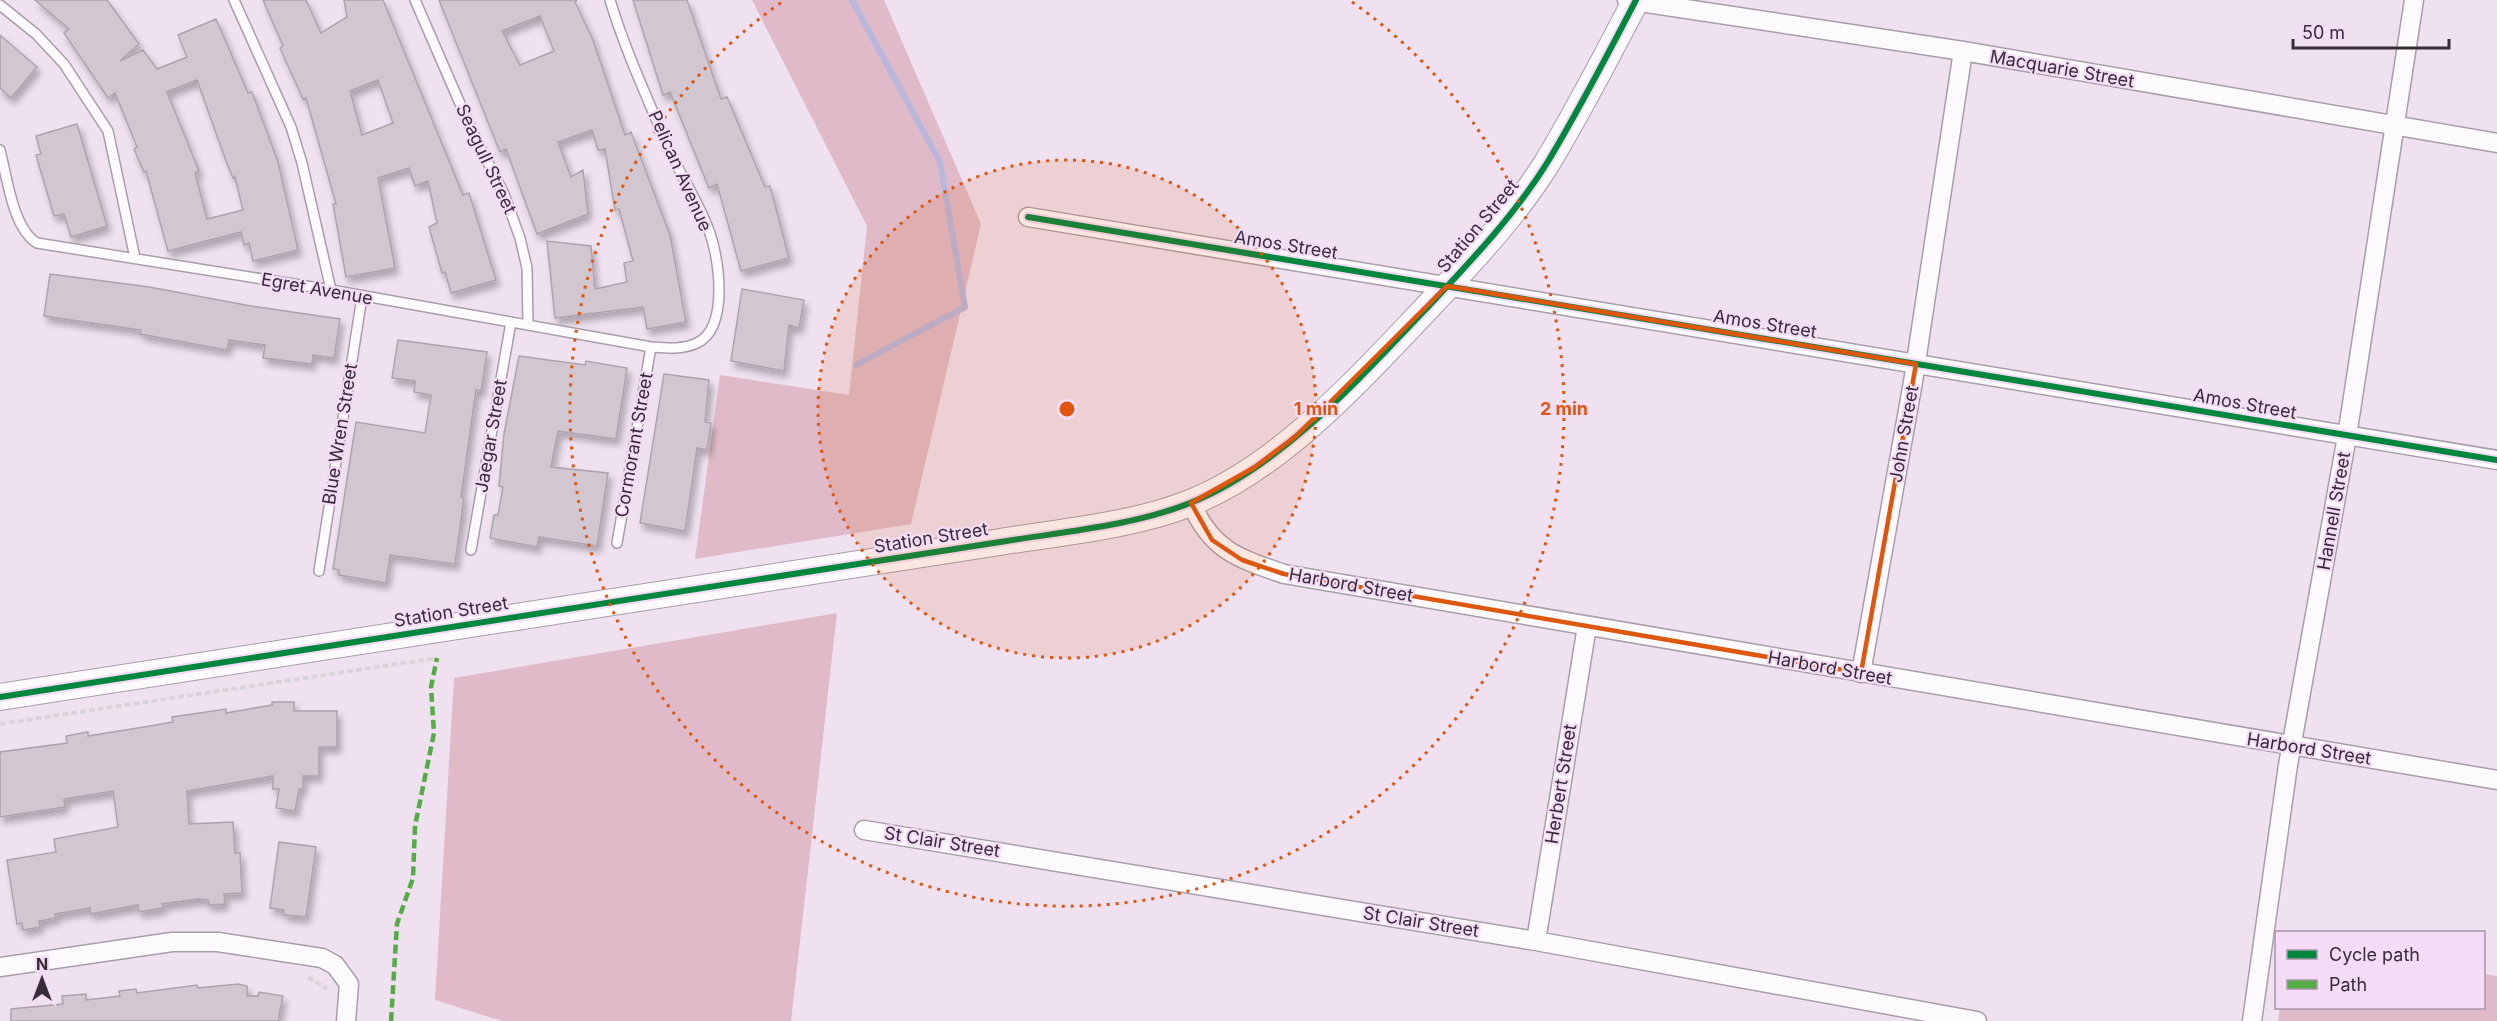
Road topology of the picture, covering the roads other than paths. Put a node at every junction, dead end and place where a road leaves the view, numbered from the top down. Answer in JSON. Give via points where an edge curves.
{"nodes":[{"id":1,"x":234,"y":0,"type":"edge"},
{"id":2,"x":415,"y":0,"type":"edge"},
{"id":3,"x":610,"y":0,"type":"edge"},
{"id":4,"x":2415,"y":0,"type":"edge"},
{"id":5,"x":1633,"y":1,"type":"edge"},
{"id":6,"x":0,"y":4,"type":"edge"},
{"id":7,"x":1963,"y":51,"type":"junction"},
{"id":8,"x":2393,"y":126,"type":"junction"},
{"id":9,"x":2497,"y":143,"type":"edge"},
{"id":10,"x":0,"y":150,"type":"edge"},
{"id":11,"x":1028,"y":217,"type":"dead end"},
{"id":12,"x":135,"y":258,"type":"junction"},
{"id":13,"x":1447,"y":286,"type":"junction"},
{"id":14,"x":331,"y":290,"type":"junction"},
{"id":15,"x":362,"y":297,"type":"junction"},
{"id":16,"x":511,"y":322,"type":"junction"},
{"id":17,"x":528,"y":325,"type":"junction"},
{"id":18,"x":698,"y":343,"type":"joint"},
{"id":19,"x":651,"y":347,"type":"junction"},
{"id":20,"x":1916,"y":364,"type":"junction"},
{"id":21,"x":2347,"y":436,"type":"junction"},
{"id":22,"x":2497,"y":460,"type":"edge"},
{"id":23,"x":1191,"y":503,"type":"junction"},
{"id":24,"x":617,"y":543,"type":"dead end"},
{"id":25,"x":471,"y":550,"type":"dead end"},
{"id":26,"x":319,"y":571,"type":"dead end"},
{"id":27,"x":1587,"y":626,"type":"junction"},
{"id":28,"x":1861,"y":673,"type":"junction"},
{"id":29,"x":0,"y":697,"type":"edge"},
{"id":30,"x":2291,"y":746,"type":"junction"},
{"id":31,"x":2497,"y":780,"type":"edge"},
{"id":32,"x":864,"y":830,"type":"dead end"},
{"id":33,"x":1536,"y":941,"type":"junction"},
{"id":34,"x":0,"y":967,"type":"edge"},
{"id":35,"x":346,"y":1021,"type":"edge"},
{"id":36,"x":1977,"y":1021,"type":"edge"},
{"id":37,"x":2252,"y":1021,"type":"edge"}],
"edges":[{"from":1,"to":14,"type":"lane","via":[[291,127]]},
{"from":2,"to":17,"type":"lane","name":"Seagull Street","via":[[504,194],[520,238],[527,268]]},
{"from":3,"to":18,"type":"lane","name":"Pelican Avenue","via":[[669,149],[708,229],[720,306]]},
{"from":4,"to":8,"type":"street","name":"Hannell Street"},
{"from":5,"to":7,"type":"street","name":"Macquarie Street"},
{"from":5,"to":13,"type":"street","name":"Station Street","via":[[1547,163],[1514,211]]},
{"from":6,"to":12,"type":"lane","via":[[64,64],[108,131]]},
{"from":7,"to":8,"type":"street","name":"Macquarie Street"},
{"from":7,"to":20,"type":"street","name":"John Street"},
{"from":8,"to":9,"type":"street","name":"Macquarie Street"},
{"from":8,"to":21,"type":"street","name":"Hannell Street"},
{"from":10,"to":12,"type":"lane","name":"Egret Avenue","via":[[18,220],[29,238],[37,243]]},
{"from":11,"to":13,"type":"street","name":"Amos Street"},
{"from":12,"to":14,"type":"lane","name":"Egret Avenue"},
{"from":13,"to":20,"type":"street","name":"Amos Street"},
{"from":13,"to":23,"type":"street","name":"Station Street","via":[[1375,362],[1296,436],[1255,467]]},
{"from":14,"to":15,"type":"lane","name":"Egret Avenue"},
{"from":15,"to":16,"type":"lane","name":"Egret Avenue"},
{"from":15,"to":26,"type":"lane","name":"Blue Wren Street"},
{"from":16,"to":17,"type":"lane","name":"Egret Avenue"},
{"from":16,"to":25,"type":"lane","name":"Jaegar Street"},
{"from":17,"to":19,"type":"lane","name":"Egret Avenue"},
{"from":18,"to":19,"type":"lane","name":"Egret Avenue","via":[[677,348]]},
{"from":19,"to":24,"type":"lane","name":"Cormorant Street"},
{"from":20,"to":21,"type":"street","name":"Amos Street"},
{"from":20,"to":28,"type":"street","name":"John Street"},
{"from":21,"to":22,"type":"street","name":"Amos Street"},
{"from":21,"to":30,"type":"street","name":"Hannell Street"},
{"from":23,"to":27,"type":"street","name":"Harbord Street","via":[[1204,531],[1224,550],[1284,574]]},
{"from":23,"to":29,"type":"street","name":"Station Street","via":[[1144,517],[1000,542]]},
{"from":27,"to":28,"type":"street","name":"Harbord Street"},
{"from":27,"to":33,"type":"street","name":"Herbert Street"},
{"from":28,"to":30,"type":"street","name":"Harbord Street"},
{"from":30,"to":31,"type":"street","name":"Harbord Street"},
{"from":30,"to":37,"type":"street","name":"Hannell Street"},
{"from":32,"to":33,"type":"street","name":"St Clair Street"},
{"from":33,"to":36,"type":"street","name":"St Clair Street"},
{"from":34,"to":35,"type":"street","via":[[172,942],[218,942],[322,958],[335,965],[349,984]]}]}
